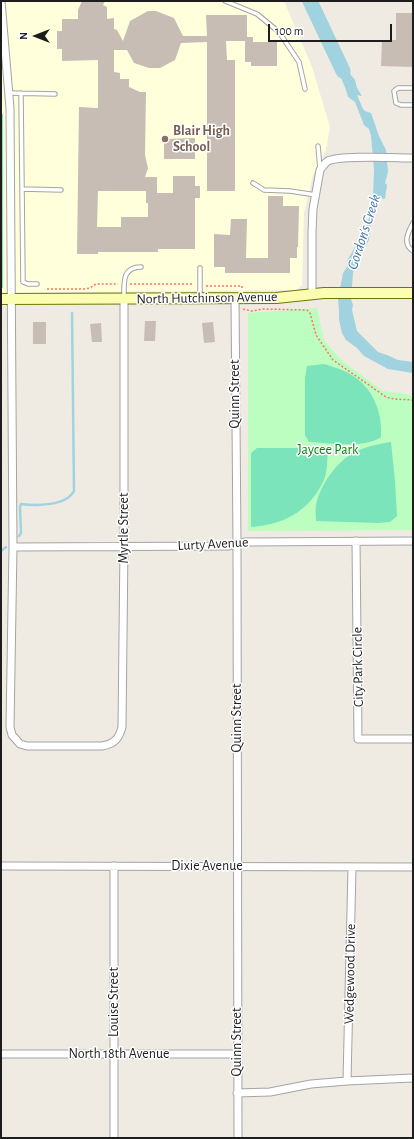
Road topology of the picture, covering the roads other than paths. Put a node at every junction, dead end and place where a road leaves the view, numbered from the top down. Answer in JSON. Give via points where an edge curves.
{"nodes":[{"id":1,"x":2,"y":1,"type":"edge"},
{"id":2,"x":225,"y":1,"type":"edge"},
{"id":3,"x":413,"y":88,"type":"edge"},
{"id":4,"x":305,"y":89,"type":"dead end"},
{"id":5,"x":10,"y":93,"type":"junction"},
{"id":6,"x":21,"y":93,"type":"junction"},
{"id":7,"x":55,"y":94,"type":"dead end"},
{"id":8,"x":413,"y":105,"type":"edge"},
{"id":9,"x":318,"y":146,"type":"dead end"},
{"id":10,"x":413,"y":158,"type":"edge"},
{"id":11,"x":320,"y":170,"type":"junction"},
{"id":12,"x":253,"y":183,"type":"dead end"},
{"id":13,"x":22,"y":189,"type":"junction"},
{"id":14,"x":61,"y":190,"type":"dead end"},
{"id":15,"x":316,"y":196,"type":"junction"},
{"id":16,"x":413,"y":223,"type":"edge"},
{"id":17,"x":413,"y":251,"type":"edge"},
{"id":18,"x":141,"y":268,"type":"dead end"},
{"id":19,"x":200,"y":268,"type":"dead end"},
{"id":20,"x":37,"y":284,"type":"dead end"},
{"id":21,"x":413,"y":293,"type":"edge"},
{"id":22,"x":312,"y":294,"type":"junction"},
{"id":23,"x":200,"y":298,"type":"junction"},
{"id":24,"x":238,"y":298,"type":"junction"},
{"id":25,"x":6,"y":299,"type":"edge"},
{"id":26,"x":124,"y":299,"type":"junction"},
{"id":27,"x":356,"y":541,"type":"junction"},
{"id":28,"x":413,"y":541,"type":"edge"},
{"id":29,"x":237,"y":544,"type":"junction"},
{"id":30,"x":124,"y":546,"type":"junction"},
{"id":31,"x":13,"y":547,"type":"junction"},
{"id":32,"x":413,"y":739,"type":"edge"},
{"id":33,"x":1,"y":866,"type":"edge"},
{"id":34,"x":114,"y":866,"type":"junction"},
{"id":35,"x":238,"y":866,"type":"junction"},
{"id":36,"x":352,"y":867,"type":"junction"},
{"id":37,"x":413,"y":867,"type":"edge"},
{"id":38,"x":1,"y":1054,"type":"edge"},
{"id":39,"x":114,"y":1054,"type":"junction"},
{"id":40,"x":237,"y":1054,"type":"junction"},
{"id":41,"x":413,"y":1078,"type":"edge"},
{"id":42,"x":347,"y":1081,"type":"junction"},
{"id":43,"x":237,"y":1093,"type":"junction"},
{"id":44,"x":114,"y":1138,"type":"edge"},
{"id":45,"x":238,"y":1138,"type":"edge"}],
"edges":[{"from":1,"to":5,"type":"street"},
{"from":2,"to":4,"type":"lane","via":[[257,14],[279,32],[299,62]]},
{"from":3,"to":8,"type":"lane","via":[[398,88],[394,91],[396,103]]},
{"from":5,"to":6,"type":"lane"},
{"from":5,"to":25,"type":"street"},
{"from":6,"to":7,"type":"lane"},
{"from":6,"to":13,"type":"lane"},
{"from":9,"to":11,"type":"lane"},
{"from":10,"to":11,"type":"street","via":[[342,158],[328,161]]},
{"from":11,"to":15,"type":"street"},
{"from":12,"to":15,"type":"lane","via":[[264,190]]},
{"from":13,"to":14,"type":"lane"},
{"from":13,"to":20,"type":"lane","via":[[23,282]]},
{"from":15,"to":22,"type":"street","via":[[312,232]]},
{"from":16,"to":17,"type":"lane","via":[[407,240]]},
{"from":18,"to":26,"type":"lane","via":[[129,270],[124,284]]},
{"from":19,"to":23,"type":"lane"},
{"from":21,"to":22,"type":"main road","name":"North Hutchinson Avenue"},
{"from":22,"to":24,"type":"main road","name":"North Hutchinson Avenue","via":[[276,298]]},
{"from":23,"to":24,"type":"main road","name":"North Hutchinson Avenue"},
{"from":23,"to":26,"type":"main road","name":"North Hutchinson Avenue"},
{"from":24,"to":29,"type":"street","name":"Quinn Street"},
{"from":25,"to":26,"type":"main road","name":"North Hutchinson Avenue"},
{"from":25,"to":31,"type":"street"},
{"from":26,"to":30,"type":"street","name":"Myrtle Street"},
{"from":27,"to":28,"type":"street","name":"Lurty Avenue"},
{"from":27,"to":29,"type":"street","name":"Lurty Avenue"},
{"from":27,"to":32,"type":"street","name":"City Park Circle","via":[[358,739]]},
{"from":29,"to":30,"type":"street","name":"Lurty Avenue"},
{"from":29,"to":35,"type":"street","name":"Quinn Street"},
{"from":30,"to":31,"type":"street","name":"Lurty Avenue"},
{"from":30,"to":31,"type":"street","name":"Myrtle Street","via":[[122,727],[116,742],[102,746],[27,746],[20,744],[12,735],[10,727]]},
{"from":33,"to":34,"type":"street","name":"Dixie Avenue"},
{"from":34,"to":35,"type":"street","name":"Dixie Avenue"},
{"from":34,"to":39,"type":"street","name":"Louise Street"},
{"from":35,"to":36,"type":"street","name":"Dixie Avenue"},
{"from":35,"to":40,"type":"street","name":"Quinn Street"},
{"from":36,"to":37,"type":"street","name":"Dixie Avenue"},
{"from":36,"to":42,"type":"street","name":"Wedgewood Drive"},
{"from":38,"to":39,"type":"street","name":"North 18th Avenue"},
{"from":39,"to":40,"type":"street","name":"North 18th Avenue"},
{"from":39,"to":44,"type":"street","name":"Louise Street"},
{"from":40,"to":43,"type":"street","name":"Quinn Street"},
{"from":41,"to":42,"type":"street"},
{"from":42,"to":43,"type":"street","via":[[311,1084],[270,1092]]},
{"from":43,"to":45,"type":"street","name":"Quinn Street"}]}
